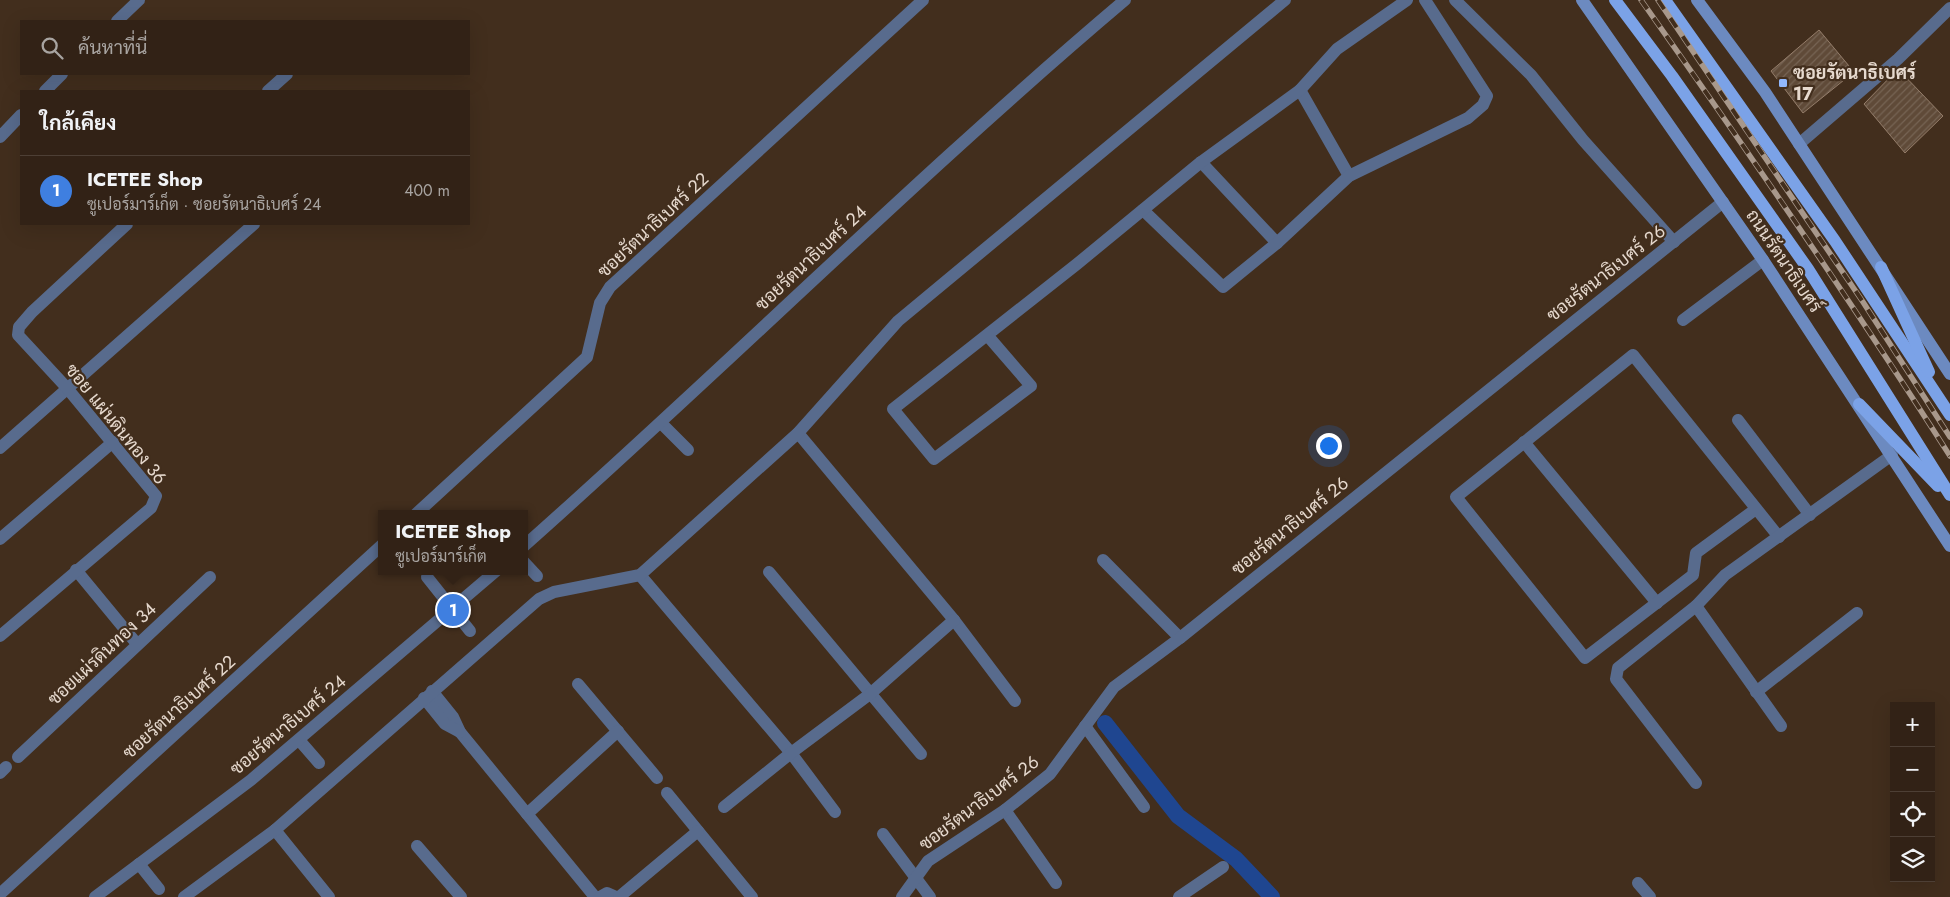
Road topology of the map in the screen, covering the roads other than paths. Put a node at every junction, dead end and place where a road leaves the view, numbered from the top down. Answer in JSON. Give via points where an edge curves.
{"nodes":[{"id":1,"x":140,"y":0,"type":"edge"},
{"id":2,"x":923,"y":0,"type":"edge"},
{"id":3,"x":1126,"y":0,"type":"edge"},
{"id":4,"x":1285,"y":0,"type":"edge"},
{"id":5,"x":1407,"y":0,"type":"edge"},
{"id":6,"x":1425,"y":0,"type":"edge"},
{"id":7,"x":1455,"y":0,"type":"edge"},
{"id":8,"x":1582,"y":0,"type":"edge"},
{"id":9,"x":1615,"y":0,"type":"edge"},
{"id":10,"x":1665,"y":0,"type":"edge"},
{"id":11,"x":1697,"y":0,"type":"edge"},
{"id":12,"x":1950,"y":8,"type":"edge"},
{"id":13,"x":118,"y":20,"type":"edge"},
{"id":14,"x":61,"y":75,"type":"edge"},
{"id":15,"x":286,"y":75,"type":"edge"},
{"id":16,"x":45,"y":90,"type":"edge"},
{"id":17,"x":269,"y":90,"type":"edge"},
{"id":18,"x":1300,"y":90,"type":"junction"},
{"id":19,"x":20,"y":116,"type":"edge"},
{"id":20,"x":0,"y":137,"type":"edge"},
{"id":21,"x":1799,"y":144,"type":"junction"},
{"id":22,"x":1201,"y":162,"type":"junction"},
{"id":23,"x":1349,"y":176,"type":"junction"},
{"id":24,"x":1724,"y":202,"type":"junction"},
{"id":25,"x":1143,"y":210,"type":"junction"},
{"id":26,"x":126,"y":225,"type":"edge"},
{"id":27,"x":253,"y":225,"type":"edge"},
{"id":28,"x":1674,"y":242,"type":"junction"},
{"id":29,"x":1277,"y":243,"type":"junction"},
{"id":30,"x":1764,"y":260,"type":"junction"},
{"id":31,"x":1881,"y":267,"type":"junction"},
{"id":32,"x":1684,"y":320,"type":"dead end"},
{"id":33,"x":988,"y":335,"type":"junction"},
{"id":34,"x":1950,"y":374,"type":"edge"},
{"id":35,"x":67,"y":388,"type":"junction"},
{"id":36,"x":1858,"y":404,"type":"junction"},
{"id":37,"x":1947,"y":411,"type":"edge"},
{"id":38,"x":1738,"y":420,"type":"dead end"},
{"id":39,"x":661,"y":423,"type":"junction"},
{"id":40,"x":798,"y":433,"type":"junction"},
{"id":41,"x":113,"y":442,"type":"junction"},
{"id":42,"x":1524,"y":442,"type":"junction"},
{"id":43,"x":0,"y":448,"type":"edge"},
{"id":44,"x":688,"y":450,"type":"dead end"},
{"id":45,"x":1892,"y":455,"type":"junction"},
{"id":46,"x":1950,"y":495,"type":"edge"},
{"id":47,"x":1950,"y":499,"type":"edge"},
{"id":48,"x":1756,"y":509,"type":"junction"},
{"id":49,"x":420,"y":510,"type":"edge"},
{"id":50,"x":1810,"y":515,"type":"junction"},
{"id":51,"x":1779,"y":538,"type":"junction"},
{"id":52,"x":0,"y":539,"type":"edge"},
{"id":53,"x":528,"y":542,"type":"edge"},
{"id":54,"x":1950,"y":546,"type":"edge"},
{"id":55,"x":378,"y":549,"type":"edge"},
{"id":56,"x":1103,"y":560,"type":"dead end"},
{"id":57,"x":528,"y":566,"type":"edge"},
{"id":58,"x":76,"y":570,"type":"junction"},
{"id":59,"x":768,"y":572,"type":"dead end"},
{"id":60,"x":491,"y":575,"type":"edge"},
{"id":61,"x":640,"y":575,"type":"junction"},
{"id":62,"x":537,"y":576,"type":"dead end"},
{"id":63,"x":210,"y":577,"type":"dead end"},
{"id":64,"x":427,"y":577,"type":"dead end"},
{"id":65,"x":1657,"y":603,"type":"junction"},
{"id":66,"x":1696,"y":606,"type":"junction"},
{"id":67,"x":452,"y":610,"type":"junction"},
{"id":68,"x":1858,"y":613,"type":"dead end"},
{"id":69,"x":954,"y":620,"type":"junction"},
{"id":70,"x":470,"y":631,"type":"dead end"},
{"id":71,"x":0,"y":636,"type":"edge"},
{"id":72,"x":1180,"y":638,"type":"junction"},
{"id":73,"x":137,"y":644,"type":"junction"},
{"id":74,"x":578,"y":684,"type":"dead end"},
{"id":75,"x":1756,"y":692,"type":"junction"},
{"id":76,"x":870,"y":694,"type":"junction"},
{"id":77,"x":428,"y":695,"type":"junction"},
{"id":78,"x":1015,"y":701,"type":"dead end"},
{"id":79,"x":1085,"y":726,"type":"junction"},
{"id":80,"x":1781,"y":726,"type":"dead end"},
{"id":81,"x":618,"y":731,"type":"junction"},
{"id":82,"x":299,"y":740,"type":"junction"},
{"id":83,"x":791,"y":753,"type":"junction"},
{"id":84,"x":921,"y":754,"type":"dead end"},
{"id":85,"x":18,"y":757,"type":"dead end"},
{"id":86,"x":319,"y":763,"type":"dead end"},
{"id":87,"x":657,"y":778,"type":"dead end"},
{"id":88,"x":1696,"y":783,"type":"dead end"},
{"id":89,"x":668,"y":793,"type":"dead end"},
{"id":90,"x":724,"y":807,"type":"dead end"},
{"id":91,"x":1144,"y":807,"type":"dead end"},
{"id":92,"x":1004,"y":810,"type":"junction"},
{"id":93,"x":835,"y":812,"type":"dead end"},
{"id":94,"x":527,"y":814,"type":"junction"},
{"id":95,"x":275,"y":830,"type":"junction"},
{"id":96,"x":698,"y":831,"type":"junction"},
{"id":97,"x":883,"y":834,"type":"dead end"},
{"id":98,"x":418,"y":846,"type":"dead end"},
{"id":99,"x":139,"y":864,"type":"junction"},
{"id":100,"x":1223,"y":867,"type":"dead end"},
{"id":101,"x":915,"y":876,"type":"junction"},
{"id":102,"x":1056,"y":883,"type":"dead end"},
{"id":103,"x":1638,"y":883,"type":"dead end"},
{"id":104,"x":159,"y":889,"type":"dead end"},
{"id":105,"x":0,"y":894,"type":"edge"},
{"id":106,"x":95,"y":897,"type":"edge"},
{"id":107,"x":184,"y":897,"type":"edge"},
{"id":108,"x":329,"y":897,"type":"edge"},
{"id":109,"x":461,"y":897,"type":"edge"},
{"id":110,"x":595,"y":897,"type":"edge"},
{"id":111,"x":600,"y":897,"type":"edge"},
{"id":112,"x":617,"y":897,"type":"edge"},
{"id":113,"x":752,"y":897,"type":"edge"},
{"id":114,"x":902,"y":897,"type":"edge"},
{"id":115,"x":930,"y":897,"type":"edge"},
{"id":116,"x":1180,"y":897,"type":"edge"},
{"id":117,"x":1650,"y":897,"type":"edge"}],
"edges":[{"from":1,"to":13,"type":"street"},
{"from":2,"to":49,"type":"street","name":"ซอยรัตนาธิเบศร์ 22","via":[[610,287],[600,302],[587,357]]},
{"from":3,"to":39,"type":"street","name":"ซอยรัตนาธิเบศร์ 24","via":[[882,214]]},
{"from":4,"to":40,"type":"street","via":[[898,321]]},
{"from":5,"to":18,"type":"street","via":[[1337,49]]},
{"from":6,"to":23,"type":"street","via":[[1487,96],[1486,101],[1468,118]]},
{"from":7,"to":28,"type":"street","via":[[1531,75],[1583,140]]},
{"from":8,"to":24,"type":"main road","name":"ถนนรัตนาธิเบศร์"},
{"from":9,"to":46,"type":"main road","name":"ถนนรัตนาธิเบศร์","via":[[1808,269]]},
{"from":10,"to":37,"type":"main road","via":[[1835,241]]},
{"from":11,"to":21,"type":"main road"},
{"from":12,"to":21,"type":"street"},
{"from":14,"to":16,"type":"street"},
{"from":15,"to":17,"type":"street"},
{"from":18,"to":22,"type":"street"},
{"from":18,"to":23,"type":"street"},
{"from":19,"to":20,"type":"street"},
{"from":21,"to":31,"type":"main road"},
{"from":22,"to":25,"type":"street"},
{"from":22,"to":29,"type":"street"},
{"from":23,"to":29,"type":"street"},
{"from":24,"to":28,"type":"street","name":"ซอยรัตนาธิเบศร์ 26"},
{"from":24,"to":30,"type":"main road","name":"ถนนรัตนาธิเบศร์"},
{"from":25,"to":29,"type":"street","via":[[1222,287]]},
{"from":25,"to":33,"type":"street"},
{"from":26,"to":35,"type":"street","name":"ซอย แผ่นดินทอง 36","via":[[18,327],[18,335]]},
{"from":27,"to":35,"type":"street"},
{"from":28,"to":72,"type":"street","name":"ซอยรัตนาธิเบศร์ 26"},
{"from":30,"to":32,"type":"street"},
{"from":30,"to":36,"type":"main road","name":"ถนนรัตนาธิเบศร์"},
{"from":31,"to":34,"type":"main road"},
{"from":31,"to":37,"type":"main road"},
{"from":33,"to":33,"type":"street","via":[[893,409],[934,459],[1030,386]]},
{"from":35,"to":41,"type":"street","name":"ซอย แผ่นดินทอง 36"},
{"from":35,"to":43,"type":"street"},
{"from":36,"to":45,"type":"main road","name":"ถนนรัตนาธิเบศร์"},
{"from":36,"to":47,"type":"main road"},
{"from":38,"to":50,"type":"street"},
{"from":39,"to":44,"type":"street"},
{"from":39,"to":53,"type":"street","name":"ซอยรัตนาธิเบศร์ 24"},
{"from":40,"to":61,"type":"street"},
{"from":40,"to":69,"type":"street"},
{"from":41,"to":52,"type":"street"},
{"from":41,"to":58,"type":"street","name":"ซอย แผ่นดินทอง 36","via":[[156,496],[151,508]]},
{"from":42,"to":48,"type":"street","via":[[1633,355]]},
{"from":42,"to":65,"type":"street"},
{"from":42,"to":65,"type":"street","via":[[1456,497],[1584,658]]},
{"from":45,"to":50,"type":"street"},
{"from":45,"to":54,"type":"main road","name":"ถนนรัตนาธิเบศร์"},
{"from":48,"to":51,"type":"street"},
{"from":48,"to":65,"type":"street","via":[[1696,553],[1693,575]]},
{"from":50,"to":51,"type":"street"},
{"from":51,"to":66,"type":"street","via":[[1725,575]]},
{"from":55,"to":105,"type":"street","name":"ซอยรัตนาธิเบศร์ 22"},
{"from":56,"to":72,"type":"street"},
{"from":57,"to":62,"type":"street"},
{"from":58,"to":71,"type":"street","name":"ซอย แผ่นดินทอง 36"},
{"from":58,"to":73,"type":"street"},
{"from":59,"to":76,"type":"street"},
{"from":60,"to":67,"type":"street","name":"ซอยรัตนาธิเบศร์ 24"},
{"from":61,"to":77,"type":"street","via":[[554,592],[539,599]]},
{"from":61,"to":83,"type":"street"},
{"from":63,"to":73,"type":"street","name":"ซอยแผ่รดินทอง 34"},
{"from":64,"to":67,"type":"street"},
{"from":66,"to":75,"type":"street"},
{"from":66,"to":88,"type":"street","via":[[1618,668],[1616,673],[1616,679]]},
{"from":67,"to":70,"type":"street"},
{"from":67,"to":82,"type":"street","name":"ซอยรัตนาธิเบศร์ 24"},
{"from":68,"to":75,"type":"street"},
{"from":69,"to":76,"type":"street"},
{"from":69,"to":78,"type":"street"},
{"from":72,"to":79,"type":"street","name":"ซอยรัตนาธิเบศร์ 26","via":[[1114,687]]},
{"from":73,"to":85,"type":"street","name":"ซอยแผ่รดินทอง 34"},
{"from":74,"to":81,"type":"street"},
{"from":75,"to":80,"type":"street"},
{"from":76,"to":83,"type":"street"},
{"from":76,"to":84,"type":"street"},
{"from":77,"to":94,"type":"street","via":[[453,716],[460,732]]},
{"from":77,"to":95,"type":"street"},
{"from":79,"to":91,"type":"street"},
{"from":79,"to":92,"type":"street","name":"ซอยรัตนาธิเบศร์ 26","via":[[1050,774]]},
{"from":81,"to":87,"type":"street"},
{"from":81,"to":94,"type":"street"},
{"from":82,"to":86,"type":"street"},
{"from":82,"to":99,"type":"street","name":"ซอยรัตนาธิเบศร์ 24"},
{"from":83,"to":90,"type":"street"},
{"from":83,"to":93,"type":"street"},
{"from":89,"to":96,"type":"street"},
{"from":92,"to":101,"type":"street","name":"ซอยรัตนาธิเบศร์ 26","via":[[928,861]]},
{"from":92,"to":102,"type":"street"},
{"from":94,"to":110,"type":"street"},
{"from":95,"to":107,"type":"street"},
{"from":95,"to":108,"type":"street"},
{"from":96,"to":112,"type":"street"},
{"from":96,"to":113,"type":"street"},
{"from":97,"to":101,"type":"street"},
{"from":98,"to":109,"type":"street"},
{"from":99,"to":104,"type":"street"},
{"from":99,"to":106,"type":"street","name":"ซอยรัตนาธิเบศร์ 24"},
{"from":100,"to":116,"type":"street"},
{"from":101,"to":114,"type":"street","name":"ซอยรัตนาธิเบศร์ 26"},
{"from":101,"to":115,"type":"street"},
{"from":103,"to":117,"type":"street"},
{"from":111,"to":112,"type":"street","via":[[607,893]]}]}
